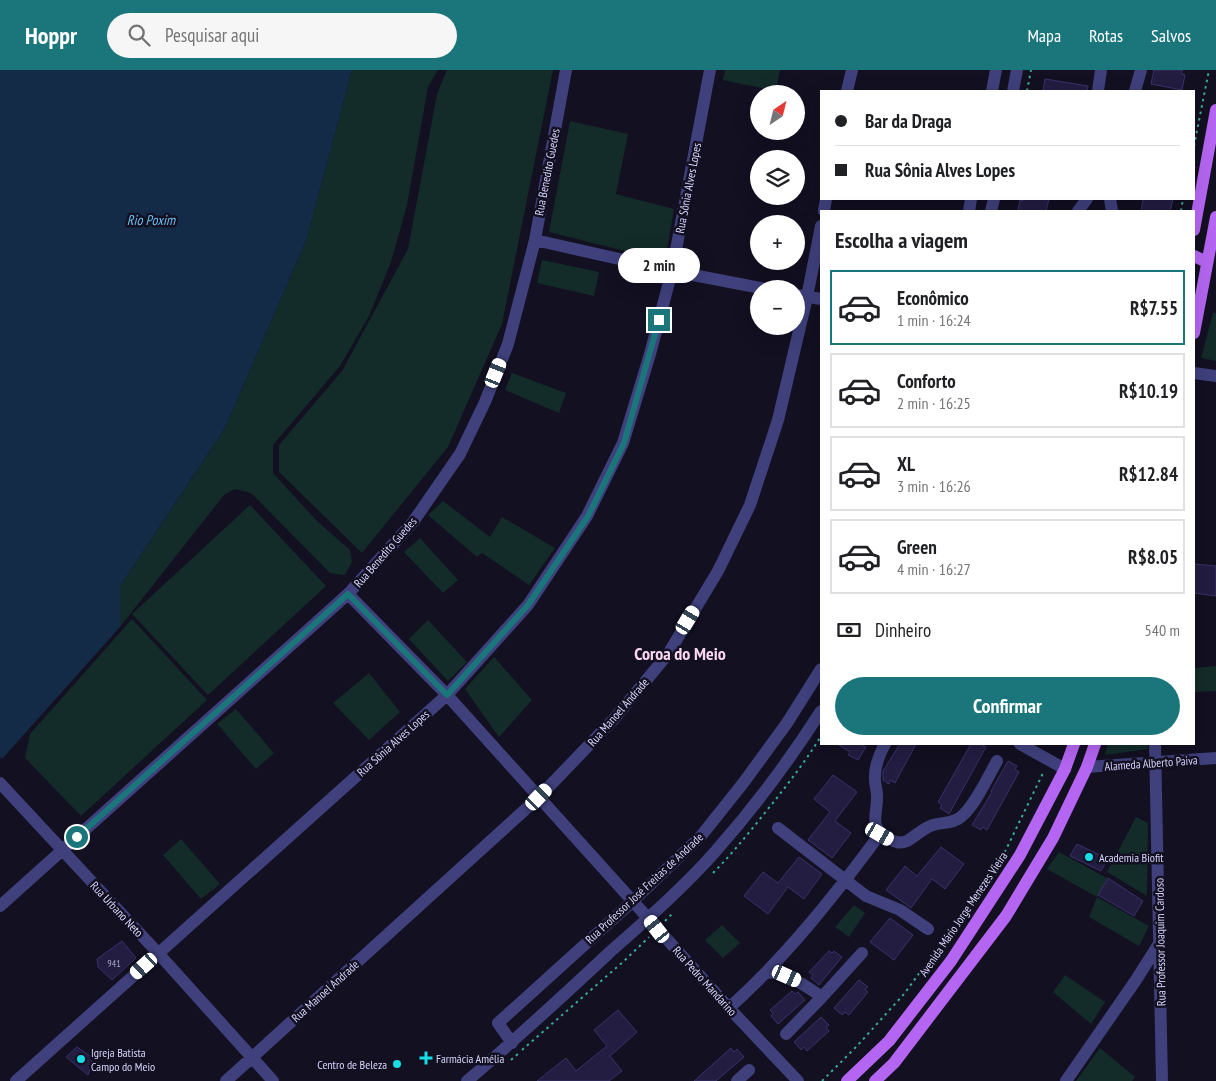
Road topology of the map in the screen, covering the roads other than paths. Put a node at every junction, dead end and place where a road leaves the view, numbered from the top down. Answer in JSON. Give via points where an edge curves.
{"nodes":[{"id":1,"x":566,"y":70,"type":"edge"},
{"id":2,"x":710,"y":70,"type":"edge"},
{"id":3,"x":852,"y":70,"type":"edge"},
{"id":4,"x":996,"y":70,"type":"edge"},
{"id":5,"x":1017,"y":70,"type":"edge"},
{"id":6,"x":1101,"y":70,"type":"edge"},
{"id":7,"x":1141,"y":70,"type":"edge"},
{"id":8,"x":847,"y":90,"type":"edge"},
{"id":9,"x":992,"y":90,"type":"edge"},
{"id":10,"x":1014,"y":90,"type":"edge"},
{"id":11,"x":1098,"y":90,"type":"edge"},
{"id":12,"x":1135,"y":90,"type":"edge"},
{"id":13,"x":1216,"y":110,"type":"edge"},
{"id":14,"x":1214,"y":138,"type":"edge"},
{"id":15,"x":1216,"y":217,"type":"edge"},
{"id":16,"x":1195,"y":225,"type":"edge"},
{"id":17,"x":820,"y":230,"type":"edge"},
{"id":18,"x":535,"y":240,"type":"junction"},
{"id":19,"x":1195,"y":256,"type":"edge"},
{"id":20,"x":1207,"y":262,"type":"junction"},
{"id":21,"x":672,"y":271,"type":"junction"},
{"id":22,"x":805,"y":285,"type":"edge"},
{"id":23,"x":750,"y":286,"type":"edge"},
{"id":24,"x":805,"y":296,"type":"edge"},
{"id":25,"x":820,"y":299,"type":"edge"},
{"id":26,"x":1195,"y":328,"type":"edge"},
{"id":27,"x":794,"y":335,"type":"edge"},
{"id":28,"x":1195,"y":373,"type":"edge"},
{"id":29,"x":1216,"y":376,"type":"edge"},
{"id":30,"x":348,"y":594,"type":"junction"},
{"id":31,"x":820,"y":671,"type":"edge"},
{"id":32,"x":447,"y":695,"type":"junction"},
{"id":33,"x":820,"y":713,"type":"edge"},
{"id":34,"x":884,"y":745,"type":"edge"},
{"id":35,"x":1022,"y":745,"type":"edge"},
{"id":36,"x":1074,"y":745,"type":"edge"},
{"id":37,"x":1095,"y":745,"type":"edge"},
{"id":38,"x":1155,"y":745,"type":"edge"},
{"id":39,"x":1216,"y":758,"type":"edge"},
{"id":40,"x":997,"y":761,"type":"dead end"},
{"id":41,"x":1155,"y":762,"type":"junction"},
{"id":42,"x":1087,"y":767,"type":"junction"},
{"id":43,"x":1064,"y":769,"type":"junction"},
{"id":44,"x":0,"y":783,"type":"edge"},
{"id":45,"x":539,"y":797,"type":"junction"},
{"id":46,"x":778,"y":828,"type":"dead end"},
{"id":47,"x":880,"y":834,"type":"junction"},
{"id":48,"x":62,"y":850,"type":"junction"},
{"id":49,"x":846,"y":881,"type":"junction"},
{"id":50,"x":633,"y":901,"type":"junction"},
{"id":51,"x":0,"y":906,"type":"edge"},
{"id":52,"x":648,"y":918,"type":"junction"},
{"id":53,"x":928,"y":929,"type":"dead end"},
{"id":54,"x":1160,"y":942,"type":"junction"},
{"id":55,"x":158,"y":953,"type":"junction"},
{"id":56,"x":862,"y":953,"type":"dead end"},
{"id":57,"x":768,"y":972,"type":"junction"},
{"id":58,"x":822,"y":997,"type":"junction"},
{"id":59,"x":729,"y":1008,"type":"junction"},
{"id":60,"x":786,"y":1034,"type":"dead end"},
{"id":61,"x":889,"y":1041,"type":"junction"},
{"id":62,"x":512,"y":1043,"type":"junction"},
{"id":63,"x":252,"y":1058,"type":"junction"},
{"id":64,"x":894,"y":1063,"type":"junction"},
{"id":65,"x":749,"y":1070,"type":"dead end"},
{"id":66,"x":16,"y":1081,"type":"edge"},
{"id":67,"x":226,"y":1081,"type":"edge"},
{"id":68,"x":273,"y":1081,"type":"edge"},
{"id":69,"x":467,"y":1081,"type":"edge"},
{"id":70,"x":737,"y":1081,"type":"edge"},
{"id":71,"x":798,"y":1081,"type":"edge"},
{"id":72,"x":847,"y":1081,"type":"edge"},
{"id":73,"x":875,"y":1081,"type":"edge"},
{"id":74,"x":1066,"y":1081,"type":"edge"},
{"id":75,"x":1162,"y":1081,"type":"edge"}],
"edges":[{"from":1,"to":18,"type":"street","name":"Rua Benedito Guedes"},
{"from":2,"to":21,"type":"street","name":"Rua Sônia Alves Lopes"},
{"from":3,"to":8,"type":"street"},
{"from":4,"to":9,"type":"street"},
{"from":5,"to":10,"type":"street"},
{"from":6,"to":11,"type":"street"},
{"from":7,"to":12,"type":"street"},
{"from":13,"to":14,"type":"main road"},
{"from":14,"to":16,"type":"main road"},
{"from":15,"to":20,"type":"main road"},
{"from":17,"to":22,"type":"street","name":"Rua Manoel Andrade"},
{"from":18,"to":21,"type":"street"},
{"from":18,"to":30,"type":"street","name":"Rua Benedito Guedes","via":[[508,344],[460,454],[412,522]]},
{"from":19,"to":20,"type":"main road"},
{"from":20,"to":26,"type":"main road"},
{"from":21,"to":23,"type":"street"},
{"from":21,"to":32,"type":"street","name":"Rua Sônia Alves Lopes","via":[[624,443],[588,516],[528,605]]},
{"from":24,"to":25,"type":"street"},
{"from":27,"to":45,"type":"street","name":"Rua Manoel Andrade","via":[[778,420],[750,505],[718,571],[668,654],[614,719]]},
{"from":28,"to":29,"type":"street"},
{"from":30,"to":32,"type":"street","name":"Rua Pedro Mandarino"},
{"from":30,"to":48,"type":"street","name":"Rua Benedito Guedes"},
{"from":31,"to":50,"type":"street","name":"Rua Professor José Freitas de Andrade","via":[[755,768],[701,836]]},
{"from":32,"to":45,"type":"street","name":"Rua Pedro Mandarino"},
{"from":32,"to":55,"type":"street","name":"Rua Sônia Alves Lopes"},
{"from":33,"to":52,"type":"street","name":"Rua Professor José Freitas de Andrade","via":[[800,744],[726,839]]},
{"from":34,"to":47,"type":"street","via":[[874,773],[878,796],[874,819]]},
{"from":35,"to":43,"type":"street"},
{"from":36,"to":43,"type":"main road","name":"Avenida Mário Jorge Menezes Vieira"},
{"from":37,"to":42,"type":"main road"},
{"from":38,"to":41,"type":"street","name":"Rua Professor Joaquim Cardoso"},
{"from":39,"to":41,"type":"street","name":"Alameda Alberto Paiva"},
{"from":40,"to":47,"type":"street","via":[[969,809],[956,821],[933,825],[900,843]]},
{"from":41,"to":42,"type":"street","name":"Alameda Alberto Paiva"},
{"from":41,"to":54,"type":"street","name":"Rua Professor Joaquim Cardoso"},
{"from":42,"to":64,"type":"main road","via":[[1053,838],[1006,916]]},
{"from":43,"to":61,"type":"main road","name":"Avenida Mário Jorge Menezes Vieira","via":[[1020,855],[951,961]]},
{"from":44,"to":48,"type":"street","name":"Rua Urbano Neto"},
{"from":45,"to":50,"type":"street","name":"Rua Pedro Mandarino"},
{"from":45,"to":63,"type":"street","name":"Rua Manoel Andrade"},
{"from":46,"to":49,"type":"street"},
{"from":47,"to":49,"type":"street"},
{"from":48,"to":51,"type":"street","name":"Rua Benedito Guedes"},
{"from":48,"to":55,"type":"street","name":"Rua Urbano Neto"},
{"from":49,"to":53,"type":"street","via":[[866,896],[900,910]]},
{"from":49,"to":57,"type":"street"},
{"from":50,"to":52,"type":"street","name":"Rua Pedro Mandarino"},
{"from":50,"to":62,"type":"street","name":"Rua Professor José Freitas de Andrade","via":[[498,1023]]},
{"from":52,"to":59,"type":"street","name":"Rua Pedro Mandarino"},
{"from":52,"to":62,"type":"street","name":"Rua Professor José Freitas de Andrade"},
{"from":54,"to":74,"type":"street"},
{"from":54,"to":75,"type":"street","name":"Rua Professor Joaquim Cardoso"},
{"from":55,"to":63,"type":"street","name":"Rua Urbano Neto"},
{"from":55,"to":66,"type":"street","name":"Rua Sônia Alves Lopes"},
{"from":56,"to":58,"type":"street"},
{"from":57,"to":58,"type":"street","via":[[800,982]]},
{"from":57,"to":59,"type":"street"},
{"from":58,"to":60,"type":"street"},
{"from":59,"to":71,"type":"street","name":"Rua Pedro Mandarino"},
{"from":61,"to":64,"type":"main road","via":[[888,1049]]},
{"from":61,"to":72,"type":"main road","name":"Avenida Mário Jorge Menezes Vieira"},
{"from":62,"to":69,"type":"street","name":"Rua Professor José Freitas de Andrade"},
{"from":63,"to":67,"type":"street","name":"Rua Manoel Andrade"},
{"from":63,"to":68,"type":"street","name":"Rua Urbano Neto"},
{"from":64,"to":73,"type":"main road"},
{"from":65,"to":70,"type":"street"}]}
